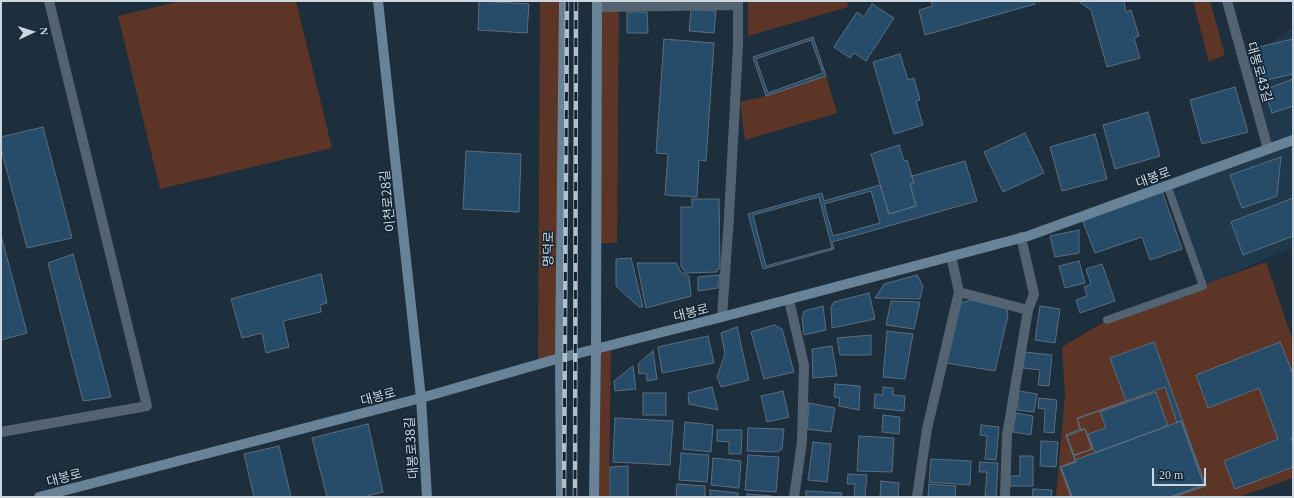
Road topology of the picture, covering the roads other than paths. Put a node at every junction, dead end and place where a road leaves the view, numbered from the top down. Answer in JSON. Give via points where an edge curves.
{"nodes":[{"id":1,"x":49,"y":1,"type":"edge"},
{"id":2,"x":378,"y":1,"type":"edge"},
{"id":3,"x":564,"y":1,"type":"edge"},
{"id":4,"x":1227,"y":1,"type":"edge"},
{"id":5,"x":738,"y":3,"type":"edge"},
{"id":6,"x":597,"y":4,"type":"edge"},
{"id":7,"x":1293,"y":140,"type":"edge"},
{"id":8,"x":1268,"y":149,"type":"junction"},
{"id":9,"x":1167,"y":185,"type":"junction"},
{"id":10,"x":1021,"y":238,"type":"junction"},
{"id":11,"x":951,"y":256,"type":"junction"},
{"id":12,"x":959,"y":292,"type":"junction"},
{"id":13,"x":789,"y":300,"type":"junction"},
{"id":14,"x":1028,"y":310,"type":"junction"},
{"id":15,"x":722,"y":318,"type":"junction"},
{"id":16,"x":1106,"y":320,"type":"dead end"},
{"id":17,"x":596,"y":349,"type":"junction"},
{"id":18,"x":560,"y":358,"type":"junction"},
{"id":19,"x":421,"y":398,"type":"junction"},
{"id":20,"x":1,"y":432,"type":"edge"},
{"id":21,"x":39,"y":497,"type":"edge"},
{"id":22,"x":427,"y":497,"type":"edge"},
{"id":23,"x":561,"y":497,"type":"edge"},
{"id":24,"x":594,"y":497,"type":"edge"},
{"id":25,"x":794,"y":497,"type":"edge"},
{"id":26,"x":917,"y":497,"type":"edge"},
{"id":27,"x":1004,"y":497,"type":"edge"}],
"edges":[{"from":1,"to":20,"type":"street","via":[[147,406]]},
{"from":2,"to":19,"type":"street","name":"이천로28길"},
{"from":3,"to":18,"type":"street","name":"명덕로"},
{"from":4,"to":8,"type":"street","name":"대봉로43길"},
{"from":5,"to":6,"type":"street"},
{"from":5,"to":15,"type":"street","name":"대봉로","via":[[738,46]]},
{"from":6,"to":17,"type":"street"},
{"from":7,"to":8,"type":"street","name":"대봉로"},
{"from":8,"to":9,"type":"street","name":"대봉로"},
{"from":9,"to":10,"type":"street","name":"대봉로"},
{"from":9,"to":16,"type":"lane","via":[[1203,286]]},
{"from":10,"to":11,"type":"street","name":"대봉로"},
{"from":10,"to":14,"type":"street","via":[[1034,294]]},
{"from":11,"to":12,"type":"street"},
{"from":11,"to":13,"type":"street","name":"대봉로"},
{"from":12,"to":14,"type":"street"},
{"from":12,"to":26,"type":"street","via":[[927,429]]},
{"from":13,"to":15,"type":"street","name":"대봉로"},
{"from":13,"to":25,"type":"street","via":[[804,365],[802,442]]},
{"from":14,"to":27,"type":"street","via":[[1007,436]]},
{"from":15,"to":17,"type":"street","name":"대봉로"},
{"from":17,"to":18,"type":"street","name":"대봉로"},
{"from":17,"to":24,"type":"street"},
{"from":18,"to":19,"type":"street","name":"대봉로"},
{"from":18,"to":23,"type":"street","name":"명덕로"},
{"from":19,"to":21,"type":"street","name":"대봉로"},
{"from":19,"to":22,"type":"street","name":"대봉로38길"}]}
